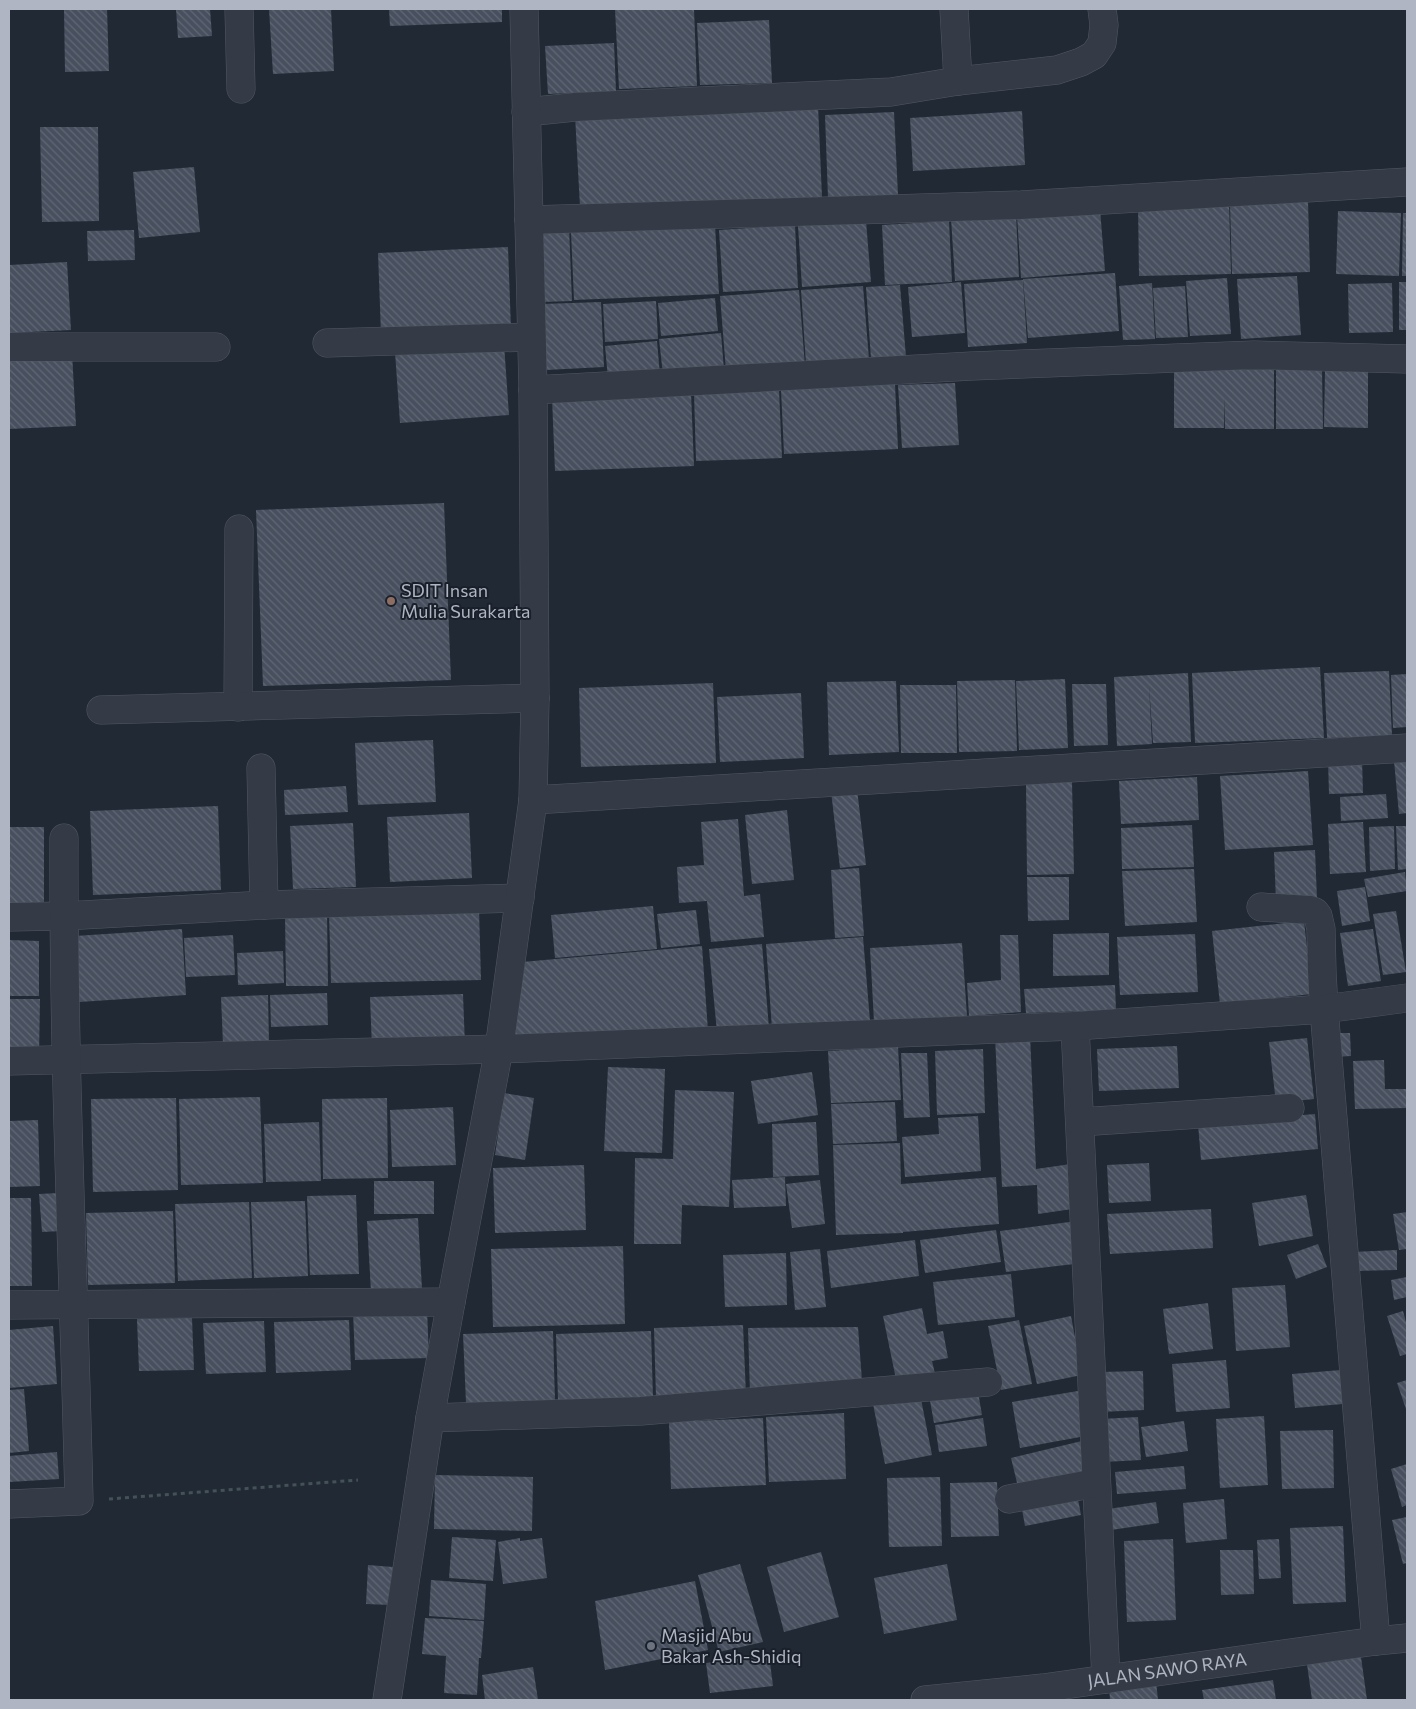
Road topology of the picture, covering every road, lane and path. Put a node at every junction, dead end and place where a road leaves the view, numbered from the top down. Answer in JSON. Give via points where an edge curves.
{"nodes":[{"id":1,"x":239,"y":9,"type":"edge"},
{"id":2,"x":524,"y":9,"type":"edge"},
{"id":3,"x":954,"y":9,"type":"edge"},
{"id":4,"x":1102,"y":9,"type":"edge"},
{"id":5,"x":958,"y":81,"type":"junction"},
{"id":6,"x":241,"y":89,"type":"dead end"},
{"id":7,"x":526,"y":112,"type":"junction"},
{"id":8,"x":1407,"y":182,"type":"edge"},
{"id":9,"x":529,"y":220,"type":"junction"},
{"id":10,"x":531,"y":337,"type":"junction"},
{"id":11,"x":326,"y":343,"type":"dead end"},
{"id":12,"x":216,"y":347,"type":"dead end"},
{"id":13,"x":9,"y":348,"type":"edge"},
{"id":14,"x":1407,"y":359,"type":"edge"},
{"id":15,"x":533,"y":390,"type":"junction"},
{"id":16,"x":239,"y":529,"type":"dead end"},
{"id":17,"x":535,"y":698,"type":"junction"},
{"id":18,"x":238,"y":707,"type":"junction"},
{"id":19,"x":102,"y":710,"type":"dead end"},
{"id":20,"x":1407,"y":748,"type":"edge"},
{"id":21,"x":261,"y":768,"type":"dead end"},
{"id":22,"x":533,"y":800,"type":"junction"},
{"id":23,"x":64,"y":838,"type":"dead end"},
{"id":24,"x":520,"y":898,"type":"junction"},
{"id":25,"x":264,"y":905,"type":"junction"},
{"id":26,"x":1261,"y":908,"type":"dead end"},
{"id":27,"x":64,"y":916,"type":"junction"},
{"id":28,"x":9,"y":917,"type":"edge"},
{"id":29,"x":1407,"y":998,"type":"edge"},
{"id":30,"x":1324,"y":1009,"type":"junction"},
{"id":31,"x":1075,"y":1026,"type":"junction"},
{"id":32,"x":499,"y":1049,"type":"junction"},
{"id":33,"x":67,"y":1059,"type":"junction"},
{"id":34,"x":9,"y":1061,"type":"edge"},
{"id":35,"x":1290,"y":1108,"type":"dead end"},
{"id":36,"x":1080,"y":1122,"type":"junction"},
{"id":37,"x":450,"y":1302,"type":"junction"},
{"id":38,"x":75,"y":1304,"type":"junction"},
{"id":39,"x":9,"y":1305,"type":"edge"},
{"id":40,"x":988,"y":1382,"type":"dead end"},
{"id":41,"x":430,"y":1418,"type":"junction"},
{"id":42,"x":358,"y":1480,"type":"dead end"},
{"id":43,"x":1096,"y":1483,"type":"junction"},
{"id":44,"x":1009,"y":1499,"type":"dead end"},
{"id":45,"x":79,"y":1501,"type":"junction"},
{"id":46,"x":9,"y":1504,"type":"edge"},
{"id":47,"x":1407,"y":1638,"type":"edge"},
{"id":48,"x":1376,"y":1641,"type":"junction"},
{"id":49,"x":1106,"y":1680,"type":"junction"},
{"id":50,"x":1044,"y":1694,"type":"edge"},
{"id":51,"x":387,"y":1700,"type":"edge"},
{"id":52,"x":926,"y":1700,"type":"edge"}],
"edges":[{"from":1,"to":6,"type":"street"},
{"from":2,"to":7,"type":"street"},
{"from":3,"to":5,"type":"street"},
{"from":4,"to":5,"type":"street","via":[[1102,43],[1094,54],[1081,62],[1057,70]]},
{"from":5,"to":7,"type":"street","via":[[891,92]]},
{"from":7,"to":9,"type":"street"},
{"from":8,"to":9,"type":"street","via":[[1021,205]]},
{"from":9,"to":10,"type":"street"},
{"from":10,"to":11,"type":"street"},
{"from":10,"to":15,"type":"street"},
{"from":12,"to":13,"type":"street"},
{"from":14,"to":15,"type":"street","via":[[1254,355],[972,366]]},
{"from":15,"to":17,"type":"street"},
{"from":16,"to":18,"type":"street"},
{"from":17,"to":18,"type":"street"},
{"from":17,"to":22,"type":"street"},
{"from":18,"to":19,"type":"street"},
{"from":20,"to":22,"type":"street"},
{"from":21,"to":25,"type":"street"},
{"from":22,"to":24,"type":"street"},
{"from":23,"to":27,"type":"street"},
{"from":24,"to":25,"type":"street"},
{"from":24,"to":32,"type":"street"},
{"from":25,"to":27,"type":"street"},
{"from":26,"to":30,"type":"street","via":[[1310,910],[1318,916]]},
{"from":27,"to":28,"type":"street"},
{"from":27,"to":33,"type":"street"},
{"from":29,"to":30,"type":"street"},
{"from":30,"to":31,"type":"street"},
{"from":30,"to":48,"type":"street"},
{"from":31,"to":32,"type":"street"},
{"from":31,"to":36,"type":"street"},
{"from":32,"to":33,"type":"street"},
{"from":32,"to":37,"type":"street"},
{"from":33,"to":34,"type":"street"},
{"from":33,"to":38,"type":"street"},
{"from":35,"to":36,"type":"street"},
{"from":36,"to":43,"type":"street"},
{"from":37,"to":38,"type":"street"},
{"from":37,"to":41,"type":"street"},
{"from":38,"to":39,"type":"street"},
{"from":38,"to":45,"type":"street"},
{"from":40,"to":41,"type":"street","via":[[641,1411]]},
{"from":41,"to":51,"type":"street"},
{"from":42,"to":45,"type":"path"},
{"from":43,"to":44,"type":"street"},
{"from":43,"to":49,"type":"street"},
{"from":45,"to":46,"type":"street"},
{"from":47,"to":48,"type":"street","name":"JALAN SAWO RAYA"},
{"from":48,"to":49,"type":"street","name":"JALAN SAWO RAYA"},
{"from":49,"to":50,"type":"street","name":"JALAN SAWO RAYA"},
{"from":50,"to":52,"type":"street","name":"JALAN SAWO RAYA"}]}
